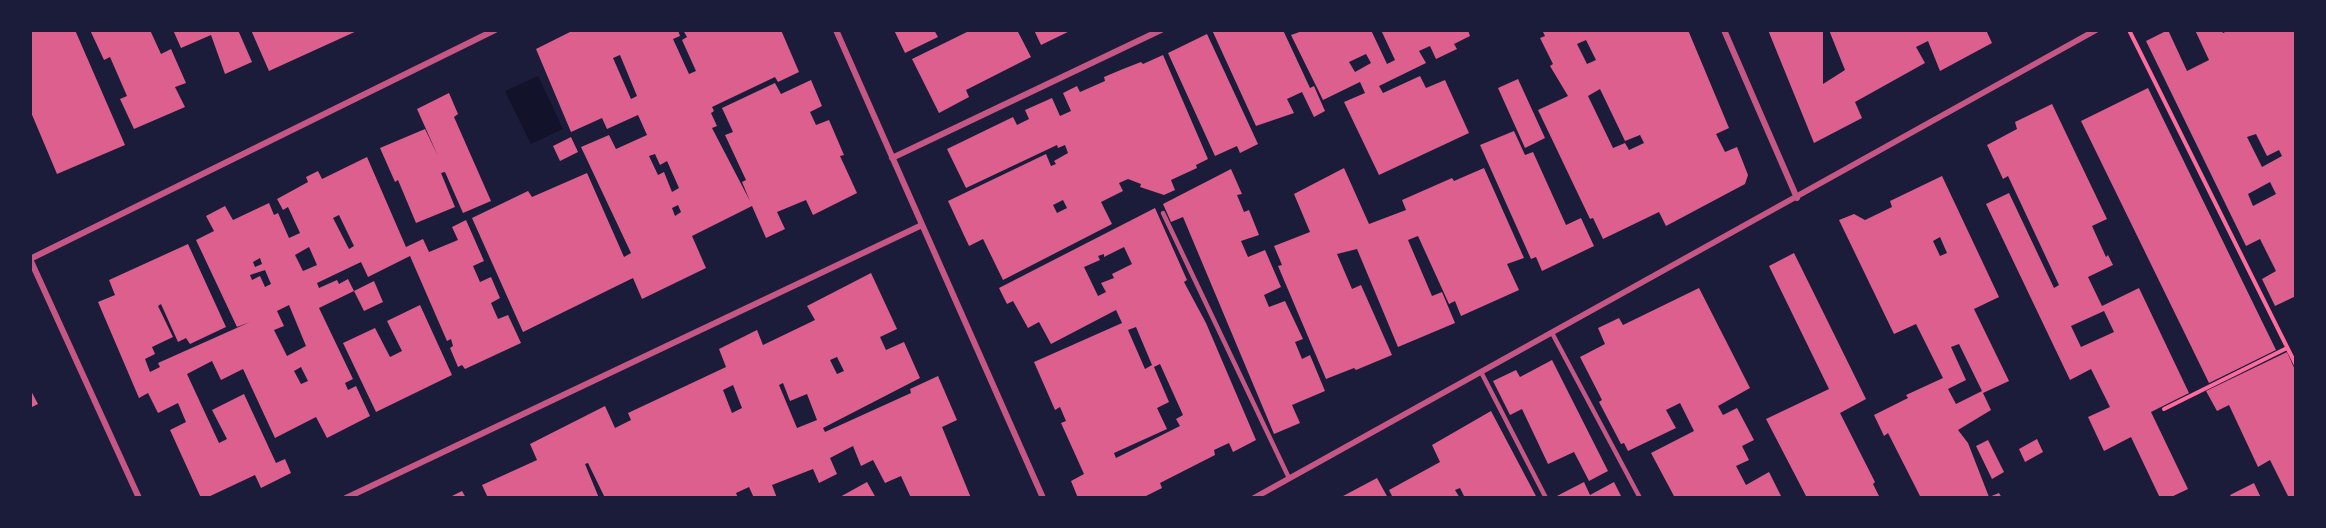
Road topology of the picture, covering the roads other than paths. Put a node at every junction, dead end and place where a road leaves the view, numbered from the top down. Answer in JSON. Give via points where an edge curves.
{"nodes":[{"id":1,"x":495,"y":30,"type":"edge"},
{"id":2,"x":836,"y":30,"type":"edge"},
{"id":3,"x":1161,"y":30,"type":"edge"},
{"id":4,"x":1724,"y":30,"type":"edge"},
{"id":5,"x":2096,"y":30,"type":"edge"},
{"id":6,"x":892,"y":158,"type":"junction"},
{"id":7,"x":1797,"y":198,"type":"junction"},
{"id":8,"x":1163,"y":213,"type":"dead end"},
{"id":9,"x":922,"y":225,"type":"junction"},
{"id":10,"x":30,"y":259,"type":"edge"},
{"id":11,"x":1552,"y":333,"type":"junction"},
{"id":12,"x":1481,"y":372,"type":"junction"},
{"id":13,"x":1289,"y":478,"type":"junction"},
{"id":14,"x":139,"y":498,"type":"edge"},
{"id":15,"x":346,"y":498,"type":"edge"},
{"id":16,"x":1042,"y":498,"type":"edge"},
{"id":17,"x":1254,"y":498,"type":"edge"},
{"id":18,"x":1546,"y":498,"type":"edge"},
{"id":19,"x":1640,"y":498,"type":"edge"}],
"edges":[{"from":1,"to":10,"type":"street"},
{"from":2,"to":6,"type":"street"},
{"from":3,"to":6,"type":"street"},
{"from":4,"to":7,"type":"street"},
{"from":5,"to":7,"type":"street"},
{"from":6,"to":9,"type":"street"},
{"from":7,"to":11,"type":"street"},
{"from":8,"to":13,"type":"lane"},
{"from":9,"to":15,"type":"street"},
{"from":9,"to":16,"type":"street"},
{"from":10,"to":14,"type":"street"},
{"from":11,"to":12,"type":"street"},
{"from":11,"to":19,"type":"lane"},
{"from":12,"to":13,"type":"street"},
{"from":12,"to":18,"type":"lane"},
{"from":13,"to":17,"type":"street"}]}
